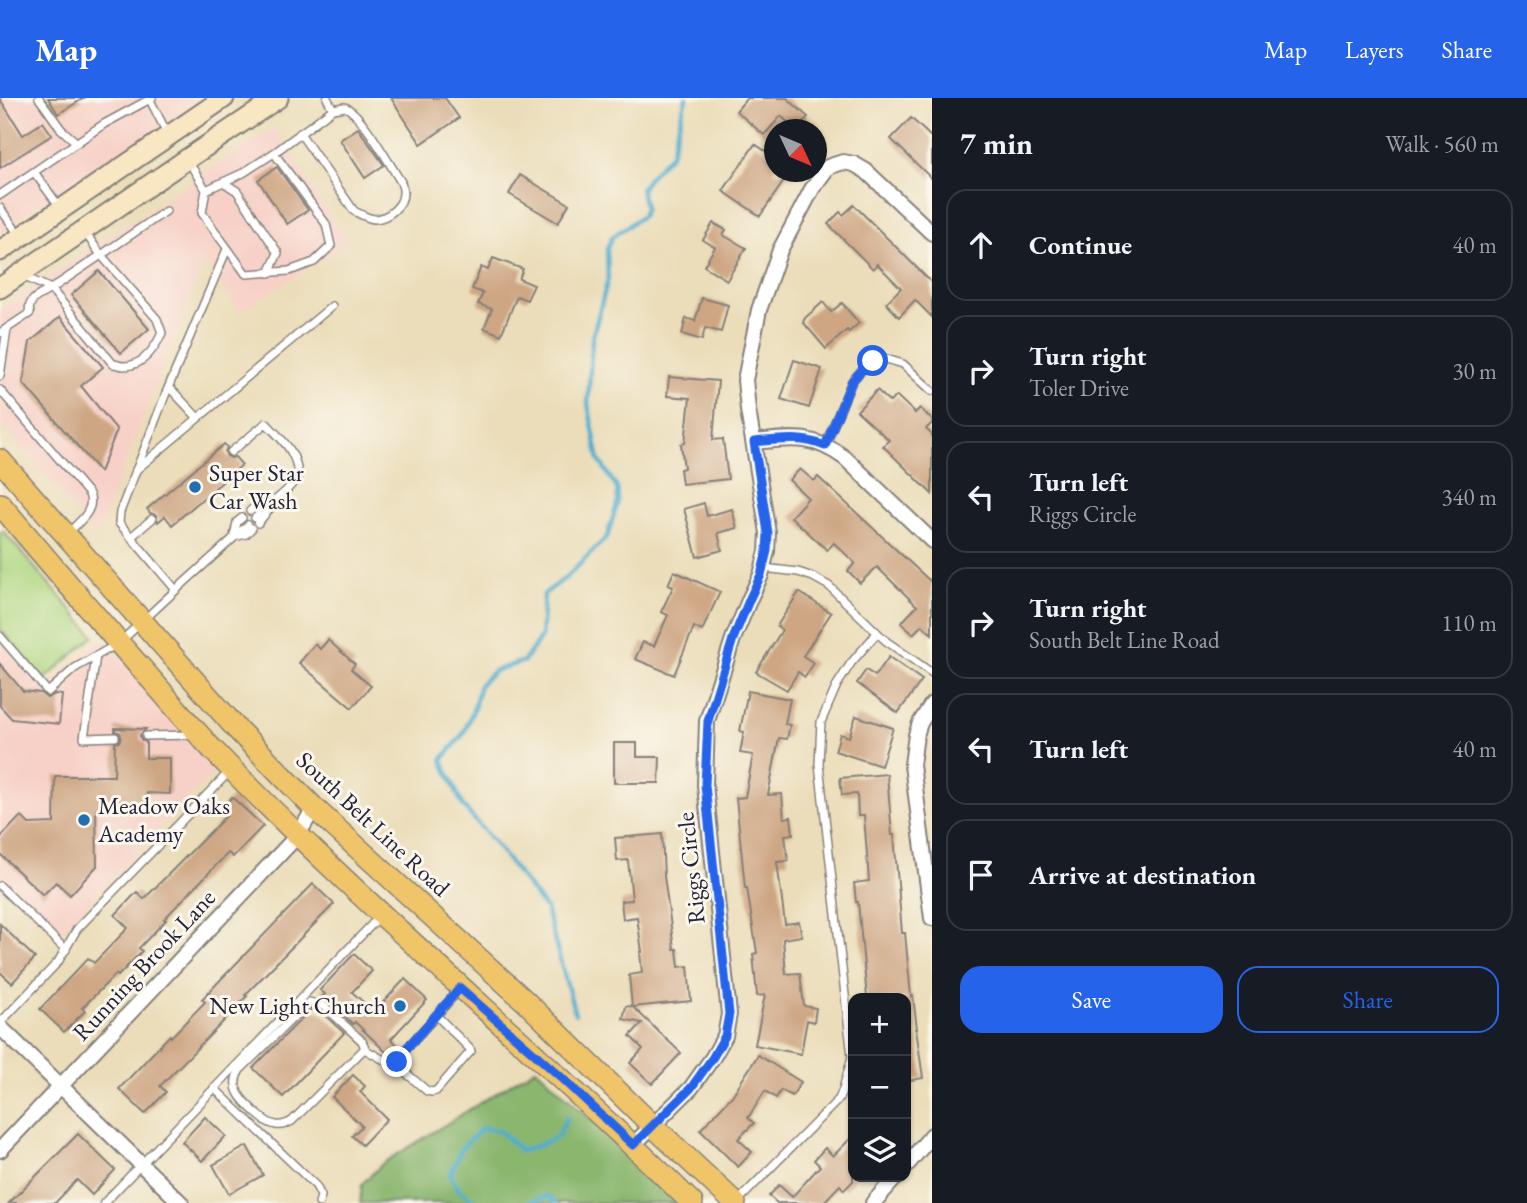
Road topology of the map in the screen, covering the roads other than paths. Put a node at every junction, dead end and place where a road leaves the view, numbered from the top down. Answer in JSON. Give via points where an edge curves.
{"nodes":[{"id":1,"x":39,"y":98,"type":"edge"},
{"id":2,"x":150,"y":98,"type":"edge"},
{"id":3,"x":224,"y":98,"type":"edge"},
{"id":4,"x":278,"y":98,"type":"edge"},
{"id":5,"x":327,"y":98,"type":"edge"},
{"id":6,"x":333,"y":109,"type":"junction"},
{"id":7,"x":300,"y":133,"type":"junction"},
{"id":8,"x":169,"y":136,"type":"junction"},
{"id":9,"x":77,"y":143,"type":"junction"},
{"id":10,"x":274,"y":153,"type":"junction"},
{"id":11,"x":187,"y":159,"type":"junction"},
{"id":12,"x":34,"y":172,"type":"junction"},
{"id":13,"x":223,"y":182,"type":"junction"},
{"id":14,"x":206,"y":190,"type":"junction"},
{"id":15,"x":0,"y":195,"type":"edge"},
{"id":16,"x":0,"y":208,"type":"edge"},
{"id":17,"x":62,"y":209,"type":"junction"},
{"id":18,"x":166,"y":211,"type":"dead end"},
{"id":19,"x":930,"y":225,"type":"edge"},
{"id":20,"x":83,"y":230,"type":"junction"},
{"id":21,"x":21,"y":237,"type":"junction"},
{"id":22,"x":227,"y":249,"type":"junction"},
{"id":23,"x":0,"y":251,"type":"edge"},
{"id":24,"x":101,"y":255,"type":"junction"},
{"id":25,"x":20,"y":274,"type":"junction"},
{"id":26,"x":270,"y":274,"type":"junction"},
{"id":27,"x":0,"y":288,"type":"edge"},
{"id":28,"x":51,"y":289,"type":"junction"},
{"id":29,"x":332,"y":306,"type":"dead end"},
{"id":30,"x":3,"y":331,"type":"edge"},
{"id":31,"x":0,"y":376,"type":"edge"},
{"id":32,"x":169,"y":387,"type":"junction"},
{"id":33,"x":0,"y":390,"type":"edge"},
{"id":34,"x":932,"y":391,"type":"edge"},
{"id":35,"x":198,"y":418,"type":"junction"},
{"id":36,"x":754,"y":442,"type":"junction"},
{"id":37,"x":825,"y":446,"type":"junction"},
{"id":38,"x":231,"y":452,"type":"dead end"},
{"id":39,"x":0,"y":460,"type":"edge"},
{"id":40,"x":136,"y":470,"type":"junction"},
{"id":41,"x":277,"y":499,"type":"junction"},
{"id":42,"x":1,"y":508,"type":"edge"},
{"id":43,"x":242,"y":518,"type":"dead end"},
{"id":44,"x":152,"y":519,"type":"dead end"},
{"id":45,"x":253,"y":521,"type":"junction"},
{"id":46,"x":131,"y":537,"type":"junction"},
{"id":47,"x":234,"y":537,"type":"junction"},
{"id":48,"x":63,"y":538,"type":"junction"},
{"id":49,"x":932,"y":541,"type":"edge"},
{"id":50,"x":763,"y":568,"type":"junction"},
{"id":51,"x":176,"y":590,"type":"junction"},
{"id":52,"x":142,"y":622,"type":"junction"},
{"id":53,"x":877,"y":632,"type":"junction"},
{"id":54,"x":0,"y":636,"type":"edge"},
{"id":55,"x":119,"y":643,"type":"junction"},
{"id":56,"x":96,"y":656,"type":"junction"},
{"id":57,"x":932,"y":673,"type":"edge"},
{"id":58,"x":932,"y":704,"type":"edge"},
{"id":59,"x":199,"y":734,"type":"junction"},
{"id":60,"x":146,"y":736,"type":"dead end"},
{"id":61,"x":115,"y":737,"type":"dead end"},
{"id":62,"x":232,"y":769,"type":"junction"},
{"id":63,"x":314,"y":808,"type":"junction"},
{"id":64,"x":298,"y":835,"type":"junction"},
{"id":65,"x":0,"y":886,"type":"edge"},
{"id":66,"x":382,"y":914,"type":"junction"},
{"id":67,"x":932,"y":918,"type":"edge"},
{"id":68,"x":65,"y":950,"type":"junction"},
{"id":69,"x":484,"y":963,"type":"junction"},
{"id":70,"x":460,"y":988,"type":"junction"},
{"id":71,"x":436,"y":1015,"type":"junction"},
{"id":72,"x":0,"y":1025,"type":"edge"},
{"id":73,"x":366,"y":1050,"type":"junction"},
{"id":74,"x":397,"y":1062,"type":"junction"},
{"id":75,"x":61,"y":1086,"type":"junction"},
{"id":76,"x":214,"y":1088,"type":"junction"},
{"id":77,"x":653,"y":1126,"type":"junction"},
{"id":78,"x":932,"y":1135,"type":"edge"},
{"id":79,"x":633,"y":1145,"type":"junction"},
{"id":80,"x":0,"y":1150,"type":"edge"},
{"id":81,"x":911,"y":1160,"type":"edge"},
{"id":82,"x":141,"y":1164,"type":"junction"},
{"id":83,"x":892,"y":1182,"type":"edge"},
{"id":84,"x":104,"y":1203,"type":"edge"},
{"id":85,"x":181,"y":1203,"type":"edge"},
{"id":86,"x":319,"y":1203,"type":"edge"},
{"id":87,"x":692,"y":1203,"type":"edge"},
{"id":88,"x":735,"y":1203,"type":"edge"},
{"id":89,"x":873,"y":1203,"type":"edge"}],
"edges":[{"from":1,"to":9,"type":"lane"},
{"from":2,"to":8,"type":"lane"},
{"from":2,"to":9,"type":"lane"},
{"from":3,"to":8,"type":"main road"},
{"from":4,"to":11,"type":"main road"},
{"from":5,"to":6,"type":"lane"},
{"from":6,"to":7,"type":"lane"},
{"from":6,"to":7,"type":"lane","via":[[344,107],[363,123],[401,182],[399,206],[376,219],[354,211]]},
{"from":7,"to":10,"type":"lane"},
{"from":8,"to":11,"type":"main road"},
{"from":8,"to":17,"type":"main road"},
{"from":9,"to":12,"type":"lane"},
{"from":10,"to":13,"type":"lane"},
{"from":10,"to":26,"type":"lane","via":[[326,224],[331,246],[314,262]]},
{"from":11,"to":14,"type":"lane"},
{"from":11,"to":20,"type":"main road"},
{"from":12,"to":15,"type":"lane"},
{"from":12,"to":17,"type":"lane"},
{"from":13,"to":14,"type":"lane"},
{"from":13,"to":26,"type":"lane","via":[[237,191],[278,253]]},
{"from":14,"to":22,"type":"lane","via":[[202,213]]},
{"from":16,"to":21,"type":"lane"},
{"from":17,"to":21,"type":"main road"},
{"from":18,"to":24,"type":"lane"},
{"from":19,"to":36,"type":"street","name":"Riggs Circle","via":[[854,164],[828,167],[780,250],[759,310],[745,380]]},
{"from":20,"to":24,"type":"lane"},
{"from":20,"to":25,"type":"main road"},
{"from":21,"to":23,"type":"main road"},
{"from":22,"to":26,"type":"lane","via":[[246,274]]},
{"from":22,"to":32,"type":"lane"},
{"from":24,"to":28,"type":"lane"},
{"from":24,"to":28,"type":"lane","via":[[157,319],[162,333],[139,362],[113,363]]},
{"from":25,"to":27,"type":"main road"},
{"from":25,"to":28,"type":"lane"},
{"from":28,"to":30,"type":"lane","via":[[30,301],[30,313]]},
{"from":29,"to":35,"type":"lane"},
{"from":30,"to":31,"type":"lane"},
{"from":32,"to":35,"type":"lane"},
{"from":32,"to":40,"type":"lane"},
{"from":33,"to":48,"type":"lane","via":[[92,500],[88,512]]},
{"from":34,"to":37,"type":"lane","via":[[904,364],[883,358],[873,361],[852,381]]},
{"from":35,"to":40,"type":"lane"},
{"from":36,"to":37,"type":"street","via":[[791,438]]},
{"from":36,"to":50,"type":"street","name":"Riggs Circle","via":[[768,533]]},
{"from":37,"to":49,"type":"street","via":[[845,458]]},
{"from":38,"to":41,"type":"lane","via":[[266,423],[291,449],[297,463],[298,477]]},
{"from":39,"to":48,"type":"main road"},
{"from":40,"to":46,"type":"lane","via":[[119,523]]},
{"from":41,"to":45,"type":"lane"},
{"from":41,"to":45,"type":"lane","via":[[257,505]]},
{"from":42,"to":48,"type":"main road","via":[[19,499]]},
{"from":42,"to":55,"type":"main road"},
{"from":43,"to":47,"type":"lane"},
{"from":44,"to":46,"type":"lane"},
{"from":45,"to":47,"type":"lane","via":[[246,534]]},
{"from":46,"to":51,"type":"lane"},
{"from":47,"to":51,"type":"lane"},
{"from":48,"to":52,"type":"main road","name":"South Belt Line Road","via":[[67,548],[85,558]]},
{"from":50,"to":53,"type":"lane","via":[[813,577],[829,586]]},
{"from":50,"to":77,"type":"street","name":"Riggs Circle","via":[[733,639],[708,721],[705,785],[729,1014],[725,1036],[691,1088]]},
{"from":51,"to":52,"type":"lane"},
{"from":52,"to":55,"type":"lane"},
{"from":52,"to":63,"type":"main road","name":"South Belt Line Road"},
{"from":53,"to":57,"type":"lane"},
{"from":53,"to":88,"type":"lane","via":[[837,685],[821,722],[819,764],[852,1057],[839,1099]]},
{"from":54,"to":56,"type":"lane","via":[[48,692]]},
{"from":55,"to":56,"type":"lane"},
{"from":55,"to":59,"type":"main road"},
{"from":56,"to":61,"type":"lane","via":[[84,738]]},
{"from":58,"to":67,"type":"street","via":[[916,735],[912,765]]},
{"from":59,"to":60,"type":"lane"},
{"from":59,"to":62,"type":"main road"},
{"from":62,"to":64,"type":"main road"},
{"from":62,"to":68,"type":"lane","via":[[77,929]]},
{"from":63,"to":64,"type":"street","name":"Running Brook Lane"},
{"from":63,"to":69,"type":"main road","name":"South Belt Line Road"},
{"from":64,"to":66,"type":"main road"},
{"from":64,"to":75,"type":"street","name":"Running Brook Lane"},
{"from":65,"to":68,"type":"lane"},
{"from":66,"to":70,"type":"main road"},
{"from":66,"to":76,"type":"lane"},
{"from":68,"to":72,"type":"lane"},
{"from":69,"to":70,"type":"main road"},
{"from":69,"to":77,"type":"main road","name":"South Belt Line Road"},
{"from":70,"to":71,"type":"lane"},
{"from":70,"to":79,"type":"main road"},
{"from":71,"to":74,"type":"lane"},
{"from":71,"to":74,"type":"lane","via":[[471,1051],[432,1092]]},
{"from":72,"to":75,"type":"street"},
{"from":73,"to":73,"type":"lane","via":[[286,1125],[264,1120],[237,1091],[240,1070],[309,1002],[324,1006]]},
{"from":73,"to":74,"type":"lane"},
{"from":75,"to":80,"type":"street","name":"Running Brook Lane"},
{"from":75,"to":82,"type":"street"},
{"from":76,"to":82,"type":"lane"},
{"from":76,"to":86,"type":"lane","via":[[316,1186]]},
{"from":77,"to":79,"type":"street","name":"Riggs Circle"},
{"from":77,"to":88,"type":"main road","name":"South Belt Line Road"},
{"from":78,"to":81,"type":"street"},
{"from":79,"to":87,"type":"main road"},
{"from":82,"to":84,"type":"lane"},
{"from":82,"to":85,"type":"street"},
{"from":83,"to":89,"type":"street"}]}
